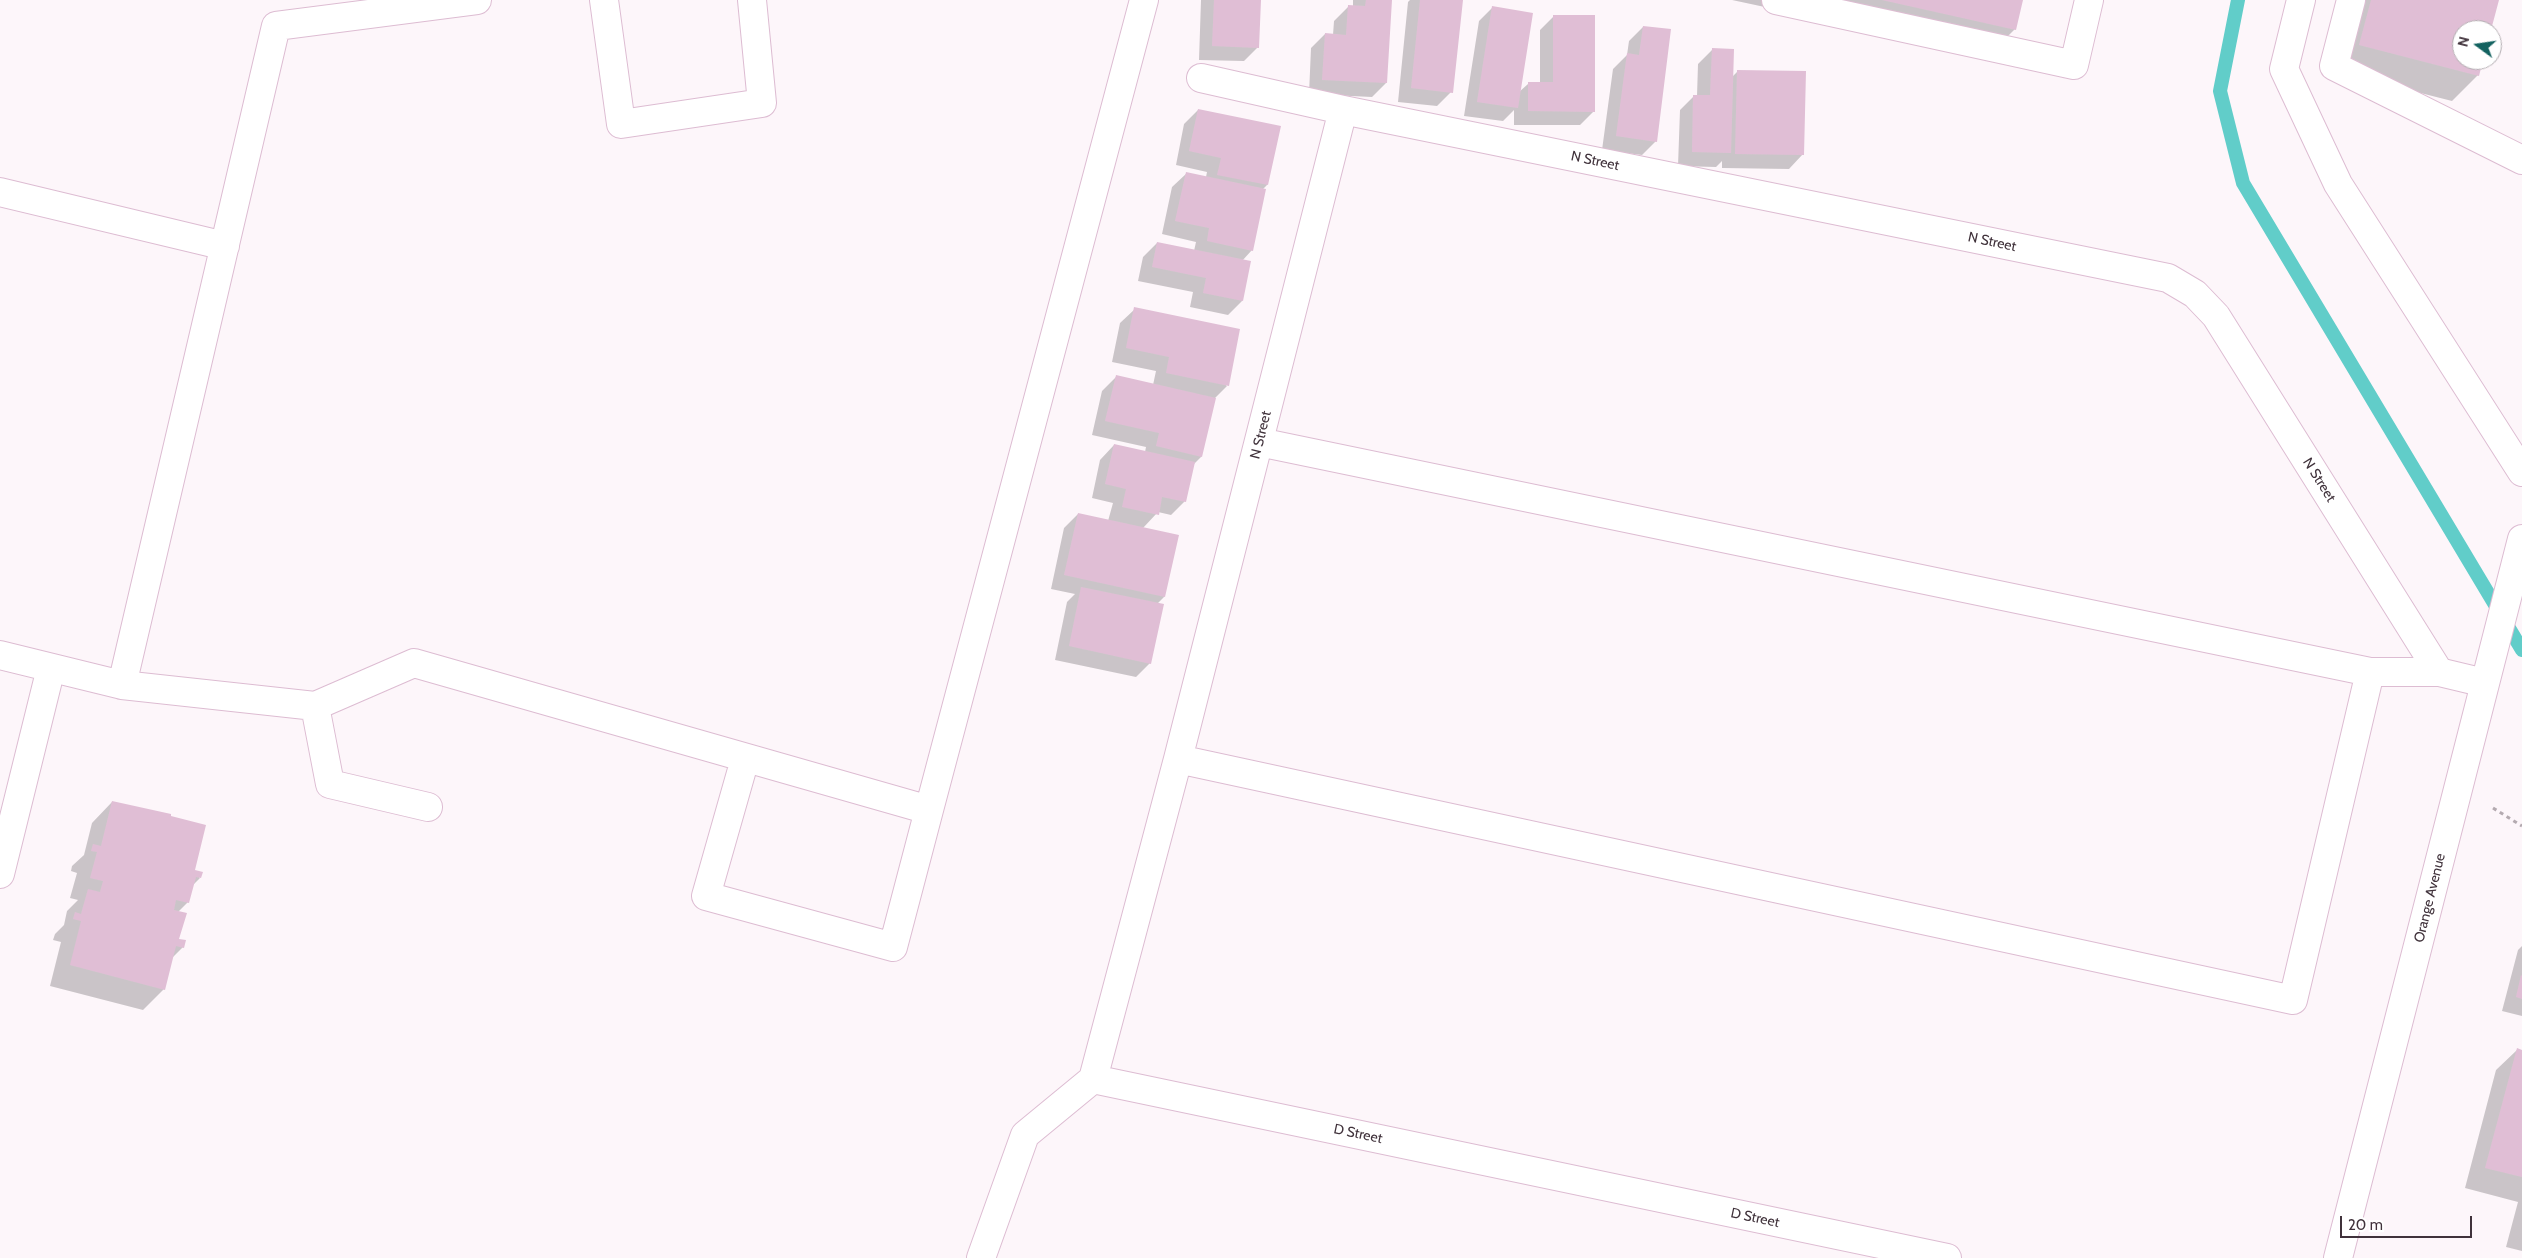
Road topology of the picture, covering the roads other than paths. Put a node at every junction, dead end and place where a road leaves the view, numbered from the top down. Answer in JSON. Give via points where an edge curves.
{"nodes":[{"id":1,"x":478,"y":0,"type":"edge"},
{"id":2,"x":604,"y":0,"type":"edge"},
{"id":3,"x":752,"y":0,"type":"edge"},
{"id":4,"x":1144,"y":0,"type":"edge"},
{"id":5,"x":1776,"y":0,"type":"edge"},
{"id":6,"x":2089,"y":0,"type":"edge"},
{"id":7,"x":2301,"y":0,"type":"edge"},
{"id":8,"x":2351,"y":0,"type":"edge"},
{"id":9,"x":1201,"y":78,"type":"dead end"},
{"id":10,"x":1343,"y":110,"type":"junction"},
{"id":11,"x":2522,"y":160,"type":"edge"},
{"id":12,"x":0,"y":192,"type":"edge"},
{"id":13,"x":224,"y":246,"type":"junction"},
{"id":14,"x":1259,"y":442,"type":"junction"},
{"id":15,"x":2522,"y":472,"type":"edge"},
{"id":16,"x":2522,"y":539,"type":"edge"},
{"id":17,"x":0,"y":655,"type":"edge"},
{"id":18,"x":52,"y":668,"type":"junction"},
{"id":19,"x":2370,"y":672,"type":"junction"},
{"id":20,"x":2439,"y":672,"type":"junction"},
{"id":21,"x":2485,"y":684,"type":"junction"},
{"id":22,"x":122,"y":685,"type":"junction"},
{"id":23,"x":315,"y":706,"type":"junction"},
{"id":24,"x":746,"y":759,"type":"junction"},
{"id":25,"x":1178,"y":760,"type":"junction"},
{"id":26,"x":428,"y":807,"type":"dead end"},
{"id":27,"x":929,"y":810,"type":"junction"},
{"id":28,"x":0,"y":874,"type":"edge"},
{"id":29,"x":1093,"y":1079,"type":"junction"},
{"id":30,"x":981,"y":1258,"type":"edge"},
{"id":31,"x":1947,"y":1258,"type":"edge"},
{"id":32,"x":2338,"y":1258,"type":"edge"}],
"edges":[{"from":1,"to":13,"type":"street","via":[[276,26]]},
{"from":2,"to":3,"type":"street","via":[[621,124],[762,103]]},
{"from":4,"to":27,"type":"street"},
{"from":5,"to":6,"type":"street","via":[[2074,65]]},
{"from":7,"to":15,"type":"street","via":[[2284,69],[2338,184]]},
{"from":8,"to":11,"type":"street","via":[[2334,66]]},
{"from":9,"to":10,"type":"street","name":"N Street"},
{"from":10,"to":14,"type":"street","name":"N Street"},
{"from":10,"to":20,"type":"street","name":"N Street","via":[[2168,278],[2195,294],[2216,316]]},
{"from":12,"to":13,"type":"street"},
{"from":13,"to":22,"type":"street"},
{"from":14,"to":19,"type":"street"},
{"from":14,"to":25,"type":"street","name":"N Street"},
{"from":16,"to":21,"type":"street","name":"Orange Avenue"},
{"from":17,"to":18,"type":"street"},
{"from":18,"to":22,"type":"street"},
{"from":18,"to":28,"type":"street"},
{"from":19,"to":20,"type":"street"},
{"from":19,"to":25,"type":"street","via":[[2293,1000]]},
{"from":20,"to":21,"type":"street"},
{"from":21,"to":32,"type":"street","name":"Orange Avenue"},
{"from":22,"to":23,"type":"street"},
{"from":23,"to":24,"type":"street","via":[[414,663]]},
{"from":23,"to":26,"type":"street","via":[[330,784]]},
{"from":24,"to":27,"type":"street"},
{"from":24,"to":27,"type":"street","via":[[706,896],[893,947]]},
{"from":25,"to":29,"type":"street"},
{"from":29,"to":30,"type":"street","via":[[1025,1135]]},
{"from":29,"to":31,"type":"street","name":"D Street"}]}
